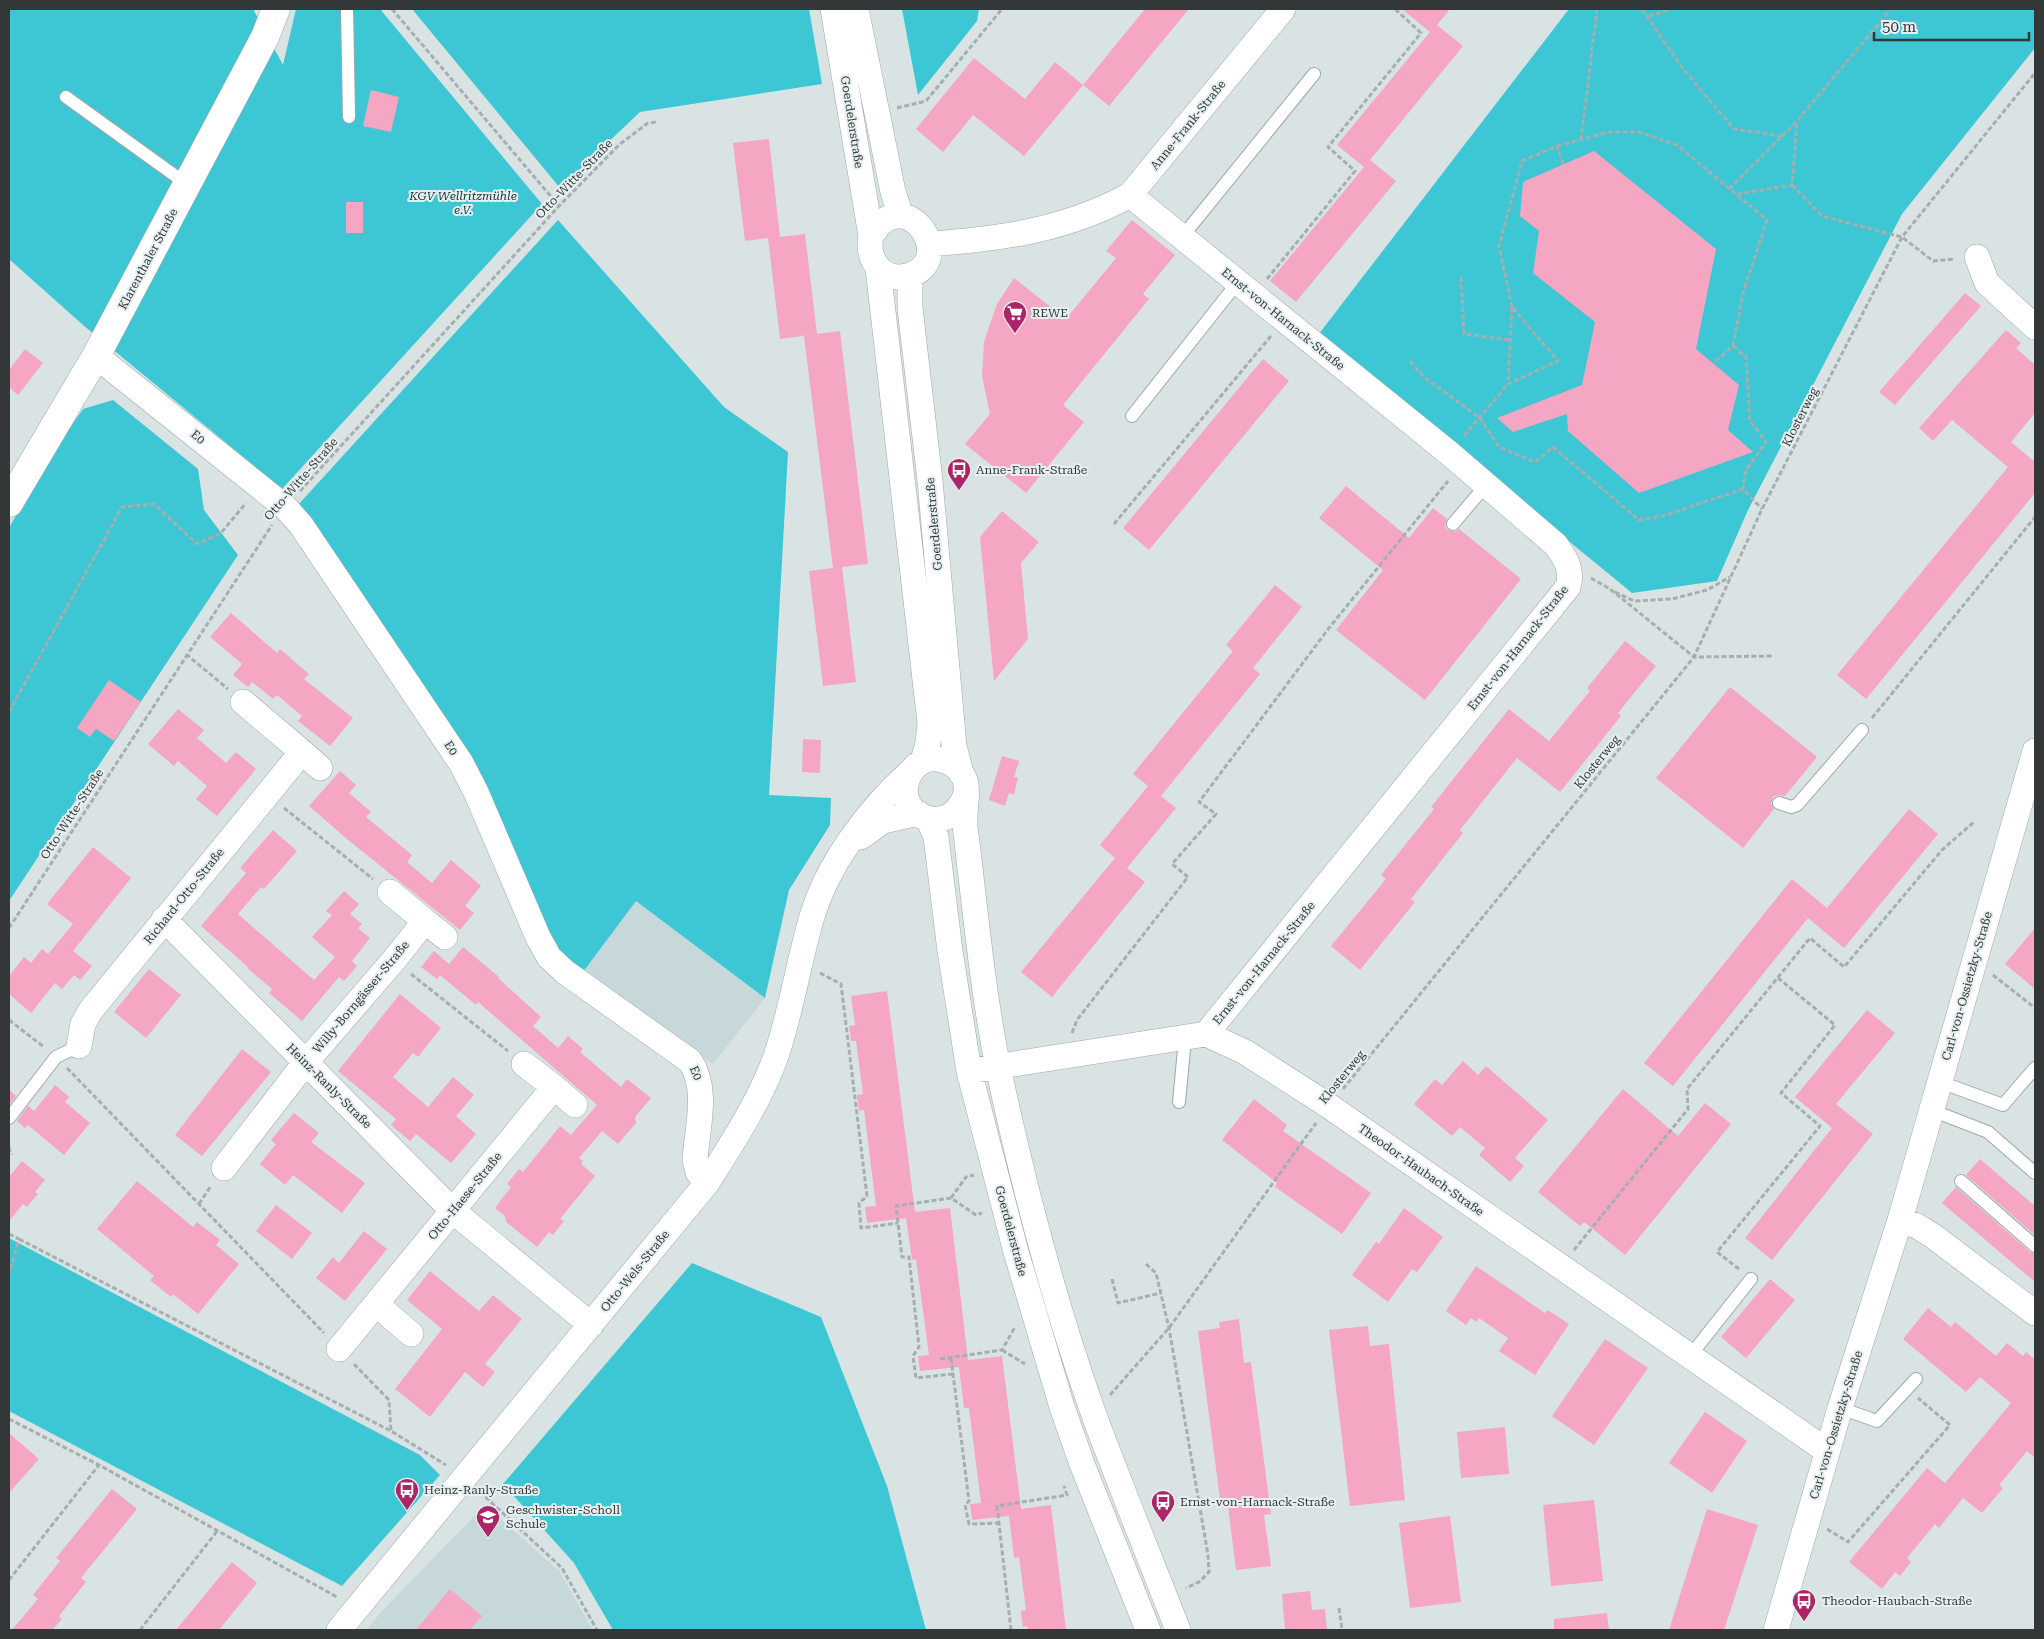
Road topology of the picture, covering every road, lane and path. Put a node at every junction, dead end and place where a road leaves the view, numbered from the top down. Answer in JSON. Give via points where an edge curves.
{"nodes":[{"id":1,"x":276,"y":9,"type":"edge"},
{"id":2,"x":347,"y":9,"type":"edge"},
{"id":3,"x":392,"y":9,"type":"edge"},
{"id":4,"x":833,"y":9,"type":"edge"},
{"id":5,"x":856,"y":9,"type":"edge"},
{"id":6,"x":1002,"y":9,"type":"edge"},
{"id":7,"x":1282,"y":9,"type":"edge"},
{"id":8,"x":1395,"y":9,"type":"edge"},
{"id":9,"x":1597,"y":9,"type":"edge"},
{"id":10,"x":1642,"y":9,"type":"edge"},
{"id":11,"x":1671,"y":9,"type":"edge"},
{"id":12,"x":1891,"y":9,"type":"edge"},
{"id":13,"x":1649,"y":16,"type":"junction"},
{"id":14,"x":2035,"y":73,"type":"edge"},
{"id":15,"x":1314,"y":74,"type":"dead end"},
{"id":16,"x":66,"y":97,"type":"dead end"},
{"id":17,"x":877,"y":116,"type":"junction"},
{"id":18,"x":349,"y":117,"type":"dead end"},
{"id":19,"x":1797,"y":121,"type":"junction"},
{"id":20,"x":657,"y":122,"type":"dead end"},
{"id":21,"x":1783,"y":136,"type":"junction"},
{"id":22,"x":1582,"y":140,"type":"junction"},
{"id":23,"x":1557,"y":146,"type":"junction"},
{"id":24,"x":1563,"y":164,"type":"dead end"},
{"id":25,"x":1792,"y":184,"type":"junction"},
{"id":26,"x":188,"y":185,"type":"junction"},
{"id":27,"x":1730,"y":189,"type":"junction"},
{"id":28,"x":1736,"y":194,"type":"junction"},
{"id":29,"x":1130,"y":195,"type":"junction"},
{"id":30,"x":559,"y":206,"type":"junction"},
{"id":31,"x":901,"y":216,"type":"junction"},
{"id":32,"x":871,"y":236,"type":"junction"},
{"id":33,"x":1182,"y":237,"type":"junction"},
{"id":34,"x":1902,"y":237,"type":"junction"},
{"id":35,"x":929,"y":244,"type":"junction"},
{"id":36,"x":1977,"y":257,"type":"joint"},
{"id":37,"x":878,"y":268,"type":"junction"},
{"id":38,"x":910,"y":275,"type":"junction"},
{"id":39,"x":1461,"y":277,"type":"dead end"},
{"id":40,"x":1246,"y":289,"type":"junction"},
{"id":41,"x":1512,"y":307,"type":"junction"},
{"id":42,"x":1284,"y":320,"type":"junction"},
{"id":43,"x":2035,"y":327,"type":"edge"},
{"id":44,"x":1510,"y":340,"type":"junction"},
{"id":45,"x":1733,"y":346,"type":"junction"},
{"id":46,"x":96,"y":356,"type":"junction"},
{"id":47,"x":1410,"y":361,"type":"dead end"},
{"id":48,"x":1713,"y":363,"type":"dead end"},
{"id":49,"x":1508,"y":384,"type":"junction"},
{"id":50,"x":1132,"y":416,"type":"dead end"},
{"id":51,"x":1480,"y":418,"type":"junction"},
{"id":52,"x":1455,"y":459,"type":"junction"},
{"id":53,"x":1486,"y":485,"type":"junction"},
{"id":54,"x":259,"y":487,"type":"junction"},
{"id":55,"x":1743,"y":490,"type":"junction"},
{"id":56,"x":9,"y":503,"type":"edge"},
{"id":57,"x":285,"y":507,"type":"junction"},
{"id":58,"x":1762,"y":509,"type":"junction"},
{"id":59,"x":2035,"y":517,"type":"edge"},
{"id":60,"x":1114,"y":524,"type":"dead end"},
{"id":61,"x":1453,"y":524,"type":"dead end"},
{"id":62,"x":1569,"y":565,"type":"junction"},
{"id":63,"x":1730,"y":576,"type":"junction"},
{"id":64,"x":1610,"y":589,"type":"junction"},
{"id":65,"x":186,"y":654,"type":"junction"},
{"id":66,"x":1774,"y":656,"type":"dead end"},
{"id":67,"x":1694,"y":657,"type":"junction"},
{"id":68,"x":243,"y":702,"type":"joint"},
{"id":69,"x":9,"y":712,"type":"edge"},
{"id":70,"x":1862,"y":730,"type":"joint"},
{"id":71,"x":2035,"y":751,"type":"edge"},
{"id":72,"x":916,"y":767,"type":"junction"},
{"id":73,"x":964,"y":783,"type":"junction"},
{"id":74,"x":267,"y":795,"type":"junction"},
{"id":75,"x":1780,"y":803,"type":"dead end"},
{"id":76,"x":923,"y":816,"type":"junction"},
{"id":77,"x":1975,"y":821,"type":"dead end"},
{"id":78,"x":839,"y":860,"type":"junction"},
{"id":79,"x":390,"y":892,"type":"joint"},
{"id":80,"x":164,"y":919,"type":"junction"},
{"id":81,"x":425,"y":921,"type":"junction"},
{"id":82,"x":9,"y":928,"type":"edge"},
{"id":83,"x":445,"y":937,"type":"dead end"},
{"id":84,"x":394,"y":960,"type":"junction"},
{"id":85,"x":1974,"y":961,"type":"junction"},
{"id":86,"x":800,"y":966,"type":"junction"},
{"id":87,"x":1778,"y":978,"type":"junction"},
{"id":88,"x":2035,"y":1008,"type":"edge"},
{"id":89,"x":9,"y":1020,"type":"edge"},
{"id":90,"x":1196,"y":1036,"type":"junction"},
{"id":91,"x":79,"y":1046,"type":"joint"},
{"id":92,"x":56,"y":1056,"type":"junction"},
{"id":93,"x":1062,"y":1056,"type":"junction"},
{"id":94,"x":305,"y":1063,"type":"junction"},
{"id":95,"x":524,"y":1064,"type":"joint"},
{"id":96,"x":998,"y":1067,"type":"junction"},
{"id":97,"x":2035,"y":1068,"type":"edge"},
{"id":98,"x":970,"y":1071,"type":"junction"},
{"id":99,"x":1940,"y":1082,"type":"junction"},
{"id":100,"x":554,"y":1088,"type":"junction"},
{"id":101,"x":1179,"y":1102,"type":"dead end"},
{"id":102,"x":575,"y":1104,"type":"dead end"},
{"id":103,"x":1329,"y":1106,"type":"junction"},
{"id":104,"x":1931,"y":1110,"type":"junction"},
{"id":105,"x":9,"y":1118,"type":"edge"},
{"id":106,"x":9,"y":1147,"type":"edge"},
{"id":107,"x":11,"y":1155,"type":"dead end"},
{"id":108,"x":224,"y":1168,"type":"dead end"},
{"id":109,"x":995,"y":1170,"type":"junction"},
{"id":110,"x":2035,"y":1173,"type":"edge"},
{"id":111,"x":1961,"y":1181,"type":"dead end"},
{"id":112,"x":707,"y":1183,"type":"junction"},
{"id":113,"x":951,"y":1198,"type":"junction"},
{"id":114,"x":1005,"y":1208,"type":"junction"},
{"id":115,"x":453,"y":1211,"type":"junction"},
{"id":116,"x":1900,"y":1220,"type":"junction"},
{"id":117,"x":898,"y":1223,"type":"junction"},
{"id":118,"x":9,"y":1234,"type":"edge"},
{"id":119,"x":18,"y":1239,"type":"junction"},
{"id":120,"x":2035,"y":1246,"type":"edge"},
{"id":121,"x":1146,"y":1264,"type":"dead end"},
{"id":122,"x":1560,"y":1267,"type":"junction"},
{"id":123,"x":9,"y":1274,"type":"edge"},
{"id":124,"x":1751,"y":1279,"type":"joint"},
{"id":125,"x":1112,"y":1280,"type":"dead end"},
{"id":126,"x":1161,"y":1293,"type":"junction"},
{"id":127,"x":376,"y":1304,"type":"junction"},
{"id":128,"x":2034,"y":1309,"type":"edge"},
{"id":129,"x":1037,"y":1320,"type":"junction"},
{"id":130,"x":590,"y":1325,"type":"junction"},
{"id":131,"x":1169,"y":1328,"type":"junction"},
{"id":132,"x":411,"y":1334,"type":"dead end"},
{"id":133,"x":340,"y":1349,"type":"junction"},
{"id":134,"x":1690,"y":1356,"type":"junction"},
{"id":135,"x":951,"y":1358,"type":"junction"},
{"id":136,"x":940,"y":1360,"type":"dead end"},
{"id":137,"x":953,"y":1374,"type":"junction"},
{"id":138,"x":1916,"y":1379,"type":"dead end"},
{"id":139,"x":1907,"y":1388,"type":"junction"},
{"id":140,"x":1840,"y":1408,"type":"junction"},
{"id":141,"x":1094,"y":1414,"type":"junction"},
{"id":142,"x":9,"y":1419,"type":"edge"},
{"id":143,"x":391,"y":1431,"type":"junction"},
{"id":144,"x":1828,"y":1451,"type":"junction"},
{"id":145,"x":1082,"y":1464,"type":"junction"},
{"id":146,"x":99,"y":1465,"type":"junction"},
{"id":147,"x":464,"y":1477,"type":"junction"},
{"id":148,"x":1808,"y":1517,"type":"junction"},
{"id":149,"x":999,"y":1523,"type":"junction"},
{"id":150,"x":218,"y":1530,"type":"junction"},
{"id":151,"x":9,"y":1580,"type":"edge"},
{"id":152,"x":1165,"y":1598,"type":"junction"},
{"id":153,"x":357,"y":1608,"type":"junction"},
{"id":154,"x":1339,"y":1608,"type":"dead end"},
{"id":155,"x":140,"y":1630,"type":"edge"},
{"id":156,"x":339,"y":1630,"type":"edge"},
{"id":157,"x":598,"y":1630,"type":"edge"},
{"id":158,"x":1011,"y":1630,"type":"edge"},
{"id":159,"x":1148,"y":1630,"type":"edge"},
{"id":160,"x":1178,"y":1630,"type":"edge"},
{"id":161,"x":1342,"y":1630,"type":"edge"},
{"id":162,"x":1776,"y":1630,"type":"edge"}],
"edges":[{"from":1,"to":26,"type":"main road","name":"Klarenthaler Straße"},
{"from":2,"to":18,"type":"lane"},
{"from":3,"to":30,"type":"path"},
{"from":4,"to":32,"type":"street","name":"Goerdelerstraße"},
{"from":5,"to":17,"type":"street","name":"Goerdelerstraße"},
{"from":6,"to":17,"type":"path","via":[[926,102],[902,106]]},
{"from":7,"to":29,"type":"street","name":"Anne-Frank-Straße"},
{"from":8,"to":40,"type":"path","via":[[1421,33],[1328,147],[1356,171]]},
{"from":9,"to":22,"type":"path"},
{"from":10,"to":13,"type":"path"},
{"from":11,"to":13,"type":"path"},
{"from":12,"to":19,"type":"path"},
{"from":13,"to":21,"type":"path","via":[[1684,70],[1734,129]]},
{"from":14,"to":34,"type":"path","name":"Klosterweg"},
{"from":15,"to":33,"type":"lane"},
{"from":16,"to":26,"type":"lane"},
{"from":17,"to":31,"type":"street","name":"Goerdelerstraße"},
{"from":19,"to":21,"type":"path"},
{"from":19,"to":25,"type":"path"},
{"from":20,"to":30,"type":"path","name":"Otto-Witte-Straße","via":[[648,123],[620,144]]},
{"from":21,"to":27,"type":"path"},
{"from":22,"to":23,"type":"path"},
{"from":22,"to":27,"type":"path","via":[[1609,132],[1639,132],[1677,145]]},
{"from":23,"to":24,"type":"path"},
{"from":23,"to":41,"type":"path","via":[[1522,161],[1511,196],[1499,246]]},
{"from":25,"to":28,"type":"path"},
{"from":25,"to":34,"type":"path","via":[[1822,216]]},
{"from":26,"to":46,"type":"main road","name":"Klarenthaler Straße"},
{"from":27,"to":28,"type":"path"},
{"from":28,"to":45,"type":"path","via":[[1767,220],[1743,293]]},
{"from":29,"to":33,"type":"street","name":"Ernst-von-Harnack-Straße"},
{"from":29,"to":35,"type":"street","name":"Anne-Frank-Straße","via":[[1098,212],[1029,232]]},
{"from":30,"to":57,"type":"path","name":"Otto-Witte-Straße"},
{"from":31,"to":32,"type":"street","via":[[883,221]]},
{"from":31,"to":35,"type":"street","via":[[917,222],[927,235]]},
{"from":32,"to":37,"type":"street","name":"Goerdelerstraße","via":[[870,253]]},
{"from":33,"to":40,"type":"street","name":"Ernst-von-Harnack-Straße"},
{"from":34,"to":36,"type":"path","via":[[1932,261]]},
{"from":34,"to":58,"type":"path","name":"Klosterweg"},
{"from":35,"to":38,"type":"street","via":[[925,263]]},
{"from":36,"to":43,"type":"street","via":[[1987,283]]},
{"from":37,"to":38,"type":"street","via":[[893,276]]},
{"from":37,"to":72,"type":"street","name":"Goerdelerstraße","via":[[930,723],[928,743]]},
{"from":38,"to":73,"type":"street","name":"Goerdelerstraße","via":[[910,308],[931,490],[954,746]]},
{"from":39,"to":44,"type":"path","via":[[1464,334]]},
{"from":40,"to":42,"type":"street","name":"Ernst-von-Harnack-Straße"},
{"from":40,"to":50,"type":"lane"},
{"from":41,"to":44,"type":"path"},
{"from":41,"to":49,"type":"path","via":[[1558,361]]},
{"from":42,"to":52,"type":"street","name":"Ernst-von-Harnack-Straße"},
{"from":42,"to":60,"type":"path"},
{"from":44,"to":49,"type":"path"},
{"from":45,"to":48,"type":"path"},
{"from":45,"to":55,"type":"path","via":[[1746,357],[1750,420],[1766,442],[1746,470]]},
{"from":46,"to":54,"type":"street","name":"E0"},
{"from":46,"to":56,"type":"main road","name":"Klarenthaler Straße"},
{"from":47,"to":51,"type":"path","via":[[1424,377]]},
{"from":49,"to":51,"type":"path"},
{"from":51,"to":52,"type":"path"},
{"from":51,"to":55,"type":"path","via":[[1499,447],[1535,462],[1553,447],[1639,520],[1662,516]]},
{"from":52,"to":53,"type":"street","name":"Ernst-von-Harnack-Straße"},
{"from":52,"to":93,"type":"path","via":[[1199,802],[1216,814],[1172,864],[1188,878],[1077,1020]]},
{"from":53,"to":61,"type":"lane"},
{"from":53,"to":62,"type":"street","name":"Ernst-von-Harnack-Straße","via":[[1556,545]]},
{"from":54,"to":57,"type":"street","name":"E0"},
{"from":54,"to":69,"type":"path","via":[[221,533],[197,544],[154,504],[122,507]]},
{"from":55,"to":58,"type":"path"},
{"from":57,"to":65,"type":"path","name":"Otto-Witte-Straße"},
{"from":57,"to":112,"type":"street","name":"E0","via":[[317,545],[461,763],[549,956],[565,972],[690,1061],[698,1073],[701,1087],[695,1160],[698,1172]]},
{"from":58,"to":63,"type":"path","name":"Klosterweg"},
{"from":59,"to":70,"type":"path"},
{"from":62,"to":64,"type":"path"},
{"from":62,"to":90,"type":"street","name":"Ernst-von-Harnack-Straße","via":[[1568,587]]},
{"from":63,"to":64,"type":"path","via":[[1707,590],[1672,599],[1634,601]]},
{"from":63,"to":67,"type":"path","name":"Klosterweg"},
{"from":64,"to":67,"type":"path"},
{"from":65,"to":68,"type":"path"},
{"from":65,"to":82,"type":"path","name":"Otto-Witte-Straße"},
{"from":66,"to":67,"type":"path"},
{"from":67,"to":103,"type":"path","name":"Klosterweg"},
{"from":68,"to":74,"type":"street","name":"Richard-Otto-Straße","via":[[311,760]]},
{"from":70,"to":75,"type":"lane","via":[[1797,805],[1791,807]]},
{"from":71,"to":85,"type":"street","name":"Carl-von-Ossietzky-Straße"},
{"from":72,"to":73,"type":"street","via":[[934,758],[944,760],[954,765]]},
{"from":72,"to":76,"type":"street","name":"Goerdelerstraße","via":[[905,791],[907,799]]},
{"from":72,"to":78,"type":"street","name":"Otto-Wels-Straße","via":[[866,819]]},
{"from":73,"to":76,"type":"street","via":[[961,806],[950,816],[942,819]]},
{"from":73,"to":96,"type":"street","name":"Goerdelerstraße","via":[[964,826]]},
{"from":74,"to":79,"type":"path"},
{"from":74,"to":80,"type":"street","name":"Richard-Otto-Straße"},
{"from":76,"to":78,"type":"street","name":"Otto-Wels-Straße","via":[[883,821]]},
{"from":76,"to":98,"type":"street","name":"Goerdelerstraße","via":[[936,836],[950,951]]},
{"from":77,"to":87,"type":"path","via":[[1942,850],[1844,967],[1810,938]]},
{"from":78,"to":86,"type":"street","name":"Otto-Wels-Straße","via":[[822,889]]},
{"from":79,"to":81,"type":"street"},
{"from":80,"to":91,"type":"street","name":"Richard-Otto-Straße","via":[[91,1010],[83,1024]]},
{"from":80,"to":94,"type":"street","name":"Heinz-Ranly-Straße"},
{"from":81,"to":83,"type":"street"},
{"from":81,"to":84,"type":"street","name":"Willy-Borngässer-Straße"},
{"from":84,"to":94,"type":"street","name":"Willy-Borngässer-Straße"},
{"from":84,"to":95,"type":"path"},
{"from":85,"to":88,"type":"path"},
{"from":85,"to":99,"type":"street","name":"Carl-von-Ossietzky-Straße"},
{"from":86,"to":112,"type":"street","name":"Otto-Wels-Straße","via":[[770,1070],[742,1127]]},
{"from":86,"to":117,"type":"path","via":[[841,984],[867,1196],[859,1203],[862,1228]]},
{"from":87,"to":122,"type":"path","via":[[1687,1089],[1688,1109]]},
{"from":87,"to":124,"type":"path","via":[[1835,1025],[1781,1093],[1820,1126],[1717,1252]]},
{"from":89,"to":92,"type":"path"},
{"from":90,"to":93,"type":"street"},
{"from":90,"to":101,"type":"lane"},
{"from":90,"to":103,"type":"street","name":"Theodor-Haubach-Straße","via":[[1245,1052]]},
{"from":91,"to":92,"type":"lane"},
{"from":92,"to":105,"type":"lane"},
{"from":92,"to":133,"type":"path"},
{"from":93,"to":96,"type":"street"},
{"from":94,"to":108,"type":"street","name":"Willy-Borngässer-Straße"},
{"from":94,"to":115,"type":"street","name":"Heinz-Ranly-Straße"},
{"from":95,"to":100,"type":"street"},
{"from":96,"to":98,"type":"street"},
{"from":96,"to":141,"type":"street","name":"Goerdelerstraße","via":[[1058,1303]]},
{"from":97,"to":99,"type":"lane","via":[[2003,1104]]},
{"from":98,"to":109,"type":"street","name":"Goerdelerstraße"},
{"from":99,"to":104,"type":"street","name":"Carl-von-Ossietzky-Straße"},
{"from":100,"to":102,"type":"street"},
{"from":100,"to":115,"type":"street","name":"Otto-Haese-Straße"},
{"from":103,"to":122,"type":"street","name":"Theodor-Haubach-Straße"},
{"from":103,"to":131,"type":"path","name":"Klosterweg"},
{"from":104,"to":110,"type":"lane","via":[[1988,1132]]},
{"from":104,"to":116,"type":"street","name":"Carl-von-Ossietzky-Straße"},
{"from":106,"to":107,"type":"path"},
{"from":109,"to":113,"type":"path","via":[[966,1177]]},
{"from":109,"to":114,"type":"street","name":"Goerdelerstraße"},
{"from":111,"to":120,"type":"lane"},
{"from":112,"to":130,"type":"street","name":"Otto-Wels-Straße"},
{"from":113,"to":114,"type":"path","via":[[976,1215]]},
{"from":113,"to":117,"type":"path","via":[[896,1206]]},
{"from":114,"to":129,"type":"street","name":"Goerdelerstraße"},
{"from":115,"to":127,"type":"street","name":"Otto-Haese-Straße"},
{"from":115,"to":130,"type":"street","name":"Heinz-Ranly-Straße"},
{"from":116,"to":128,"type":"street","via":[[1933,1236]]},
{"from":116,"to":140,"type":"street","name":"Carl-von-Ossietzky-Straße"},
{"from":117,"to":137,"type":"path","via":[[902,1258],[909,1258],[919,1347],[913,1356],[916,1378]]},
{"from":118,"to":119,"type":"path"},
{"from":119,"to":123,"type":"path"},
{"from":119,"to":143,"type":"path"},
{"from":121,"to":126,"type":"path","via":[[1156,1273]]},
{"from":122,"to":134,"type":"street","name":"Theodor-Haubach-Straße"},
{"from":124,"to":134,"type":"lane"},
{"from":125,"to":126,"type":"path","via":[[1118,1304]]},
{"from":126,"to":131,"type":"path"},
{"from":127,"to":132,"type":"street"},
{"from":127,"to":133,"type":"street","name":"Otto-Haese-Straße"},
{"from":129,"to":135,"type":"path","via":[[1015,1327],[1002,1350]]},
{"from":129,"to":145,"type":"street","name":"Goerdelerstraße"},
{"from":130,"to":147,"type":"street","name":"Otto-Wels-Straße"},
{"from":131,"to":141,"type":"path","name":"Klosterweg"},
{"from":131,"to":152,"type":"path","via":[[1208,1555],[1208,1572],[1199,1582]]},
{"from":133,"to":143,"type":"path","via":[[389,1400]]},
{"from":134,"to":144,"type":"street","name":"Theodor-Haubach-Straße"},
{"from":135,"to":136,"type":"path"},
{"from":135,"to":137,"type":"path"},
{"from":137,"to":149,"type":"path","via":[[969,1524]]},
{"from":138,"to":139,"type":"lane"},
{"from":139,"to":140,"type":"lane","via":[[1877,1421]]},
{"from":139,"to":148,"type":"path","via":[[1950,1425],[1848,1542]]},
{"from":140,"to":144,"type":"street","name":"Carl-von-Ossietzky-Straße"},
{"from":141,"to":152,"type":"street","name":"Goerdelerstraße"},
{"from":142,"to":146,"type":"path"},
{"from":143,"to":147,"type":"path"},
{"from":144,"to":148,"type":"street","name":"Carl-von-Ossietzky-Straße"},
{"from":145,"to":149,"type":"path","via":[[1060,1472],[1067,1495],[997,1506]]},
{"from":145,"to":159,"type":"street","name":"Goerdelerstraße"},
{"from":146,"to":150,"type":"path"},
{"from":146,"to":151,"type":"path"},
{"from":147,"to":153,"type":"street","name":"Otto-Wels-Straße"},
{"from":147,"to":157,"type":"path","via":[[562,1568]]},
{"from":148,"to":162,"type":"street","name":"Carl-von-Ossietzky-Straße"},
{"from":149,"to":158,"type":"path"},
{"from":150,"to":153,"type":"path"},
{"from":150,"to":155,"type":"path"},
{"from":152,"to":160,"type":"street","name":"Goerdelerstraße"},
{"from":153,"to":156,"type":"street","name":"Otto-Wels-Straße"},
{"from":154,"to":161,"type":"path"}]}
